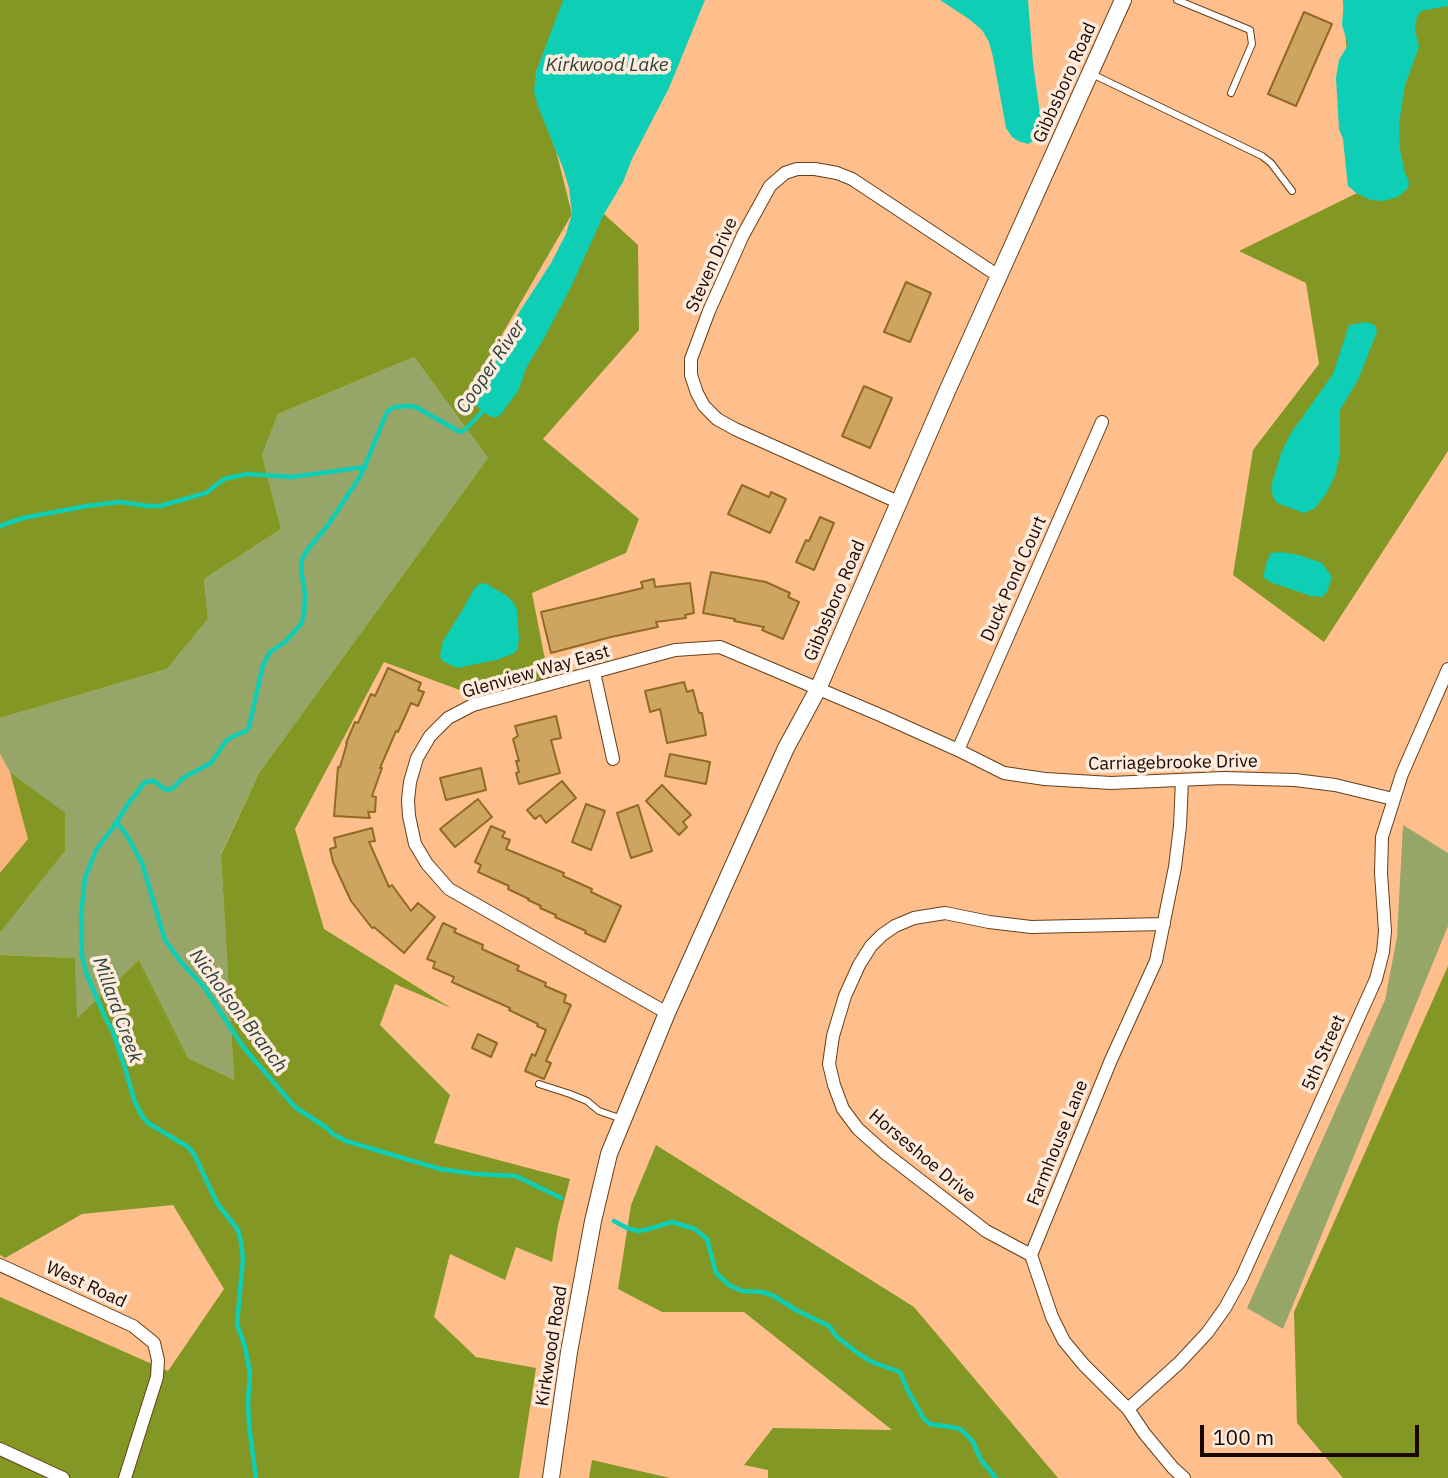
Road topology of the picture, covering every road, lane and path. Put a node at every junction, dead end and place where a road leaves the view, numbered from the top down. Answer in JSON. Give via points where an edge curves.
{"nodes":[{"id":1,"x":1123,"y":0,"type":"edge"},
{"id":2,"x":1177,"y":0,"type":"edge"},
{"id":3,"x":1091,"y":73,"type":"junction"},
{"id":4,"x":1231,"y":93,"type":"dead end"},
{"id":5,"x":1292,"y":191,"type":"dead end"},
{"id":6,"x":1000,"y":277,"type":"junction"},
{"id":7,"x":1102,"y":422,"type":"dead end"},
{"id":8,"x":898,"y":502,"type":"junction"},
{"id":9,"x":1448,"y":669,"type":"edge"},
{"id":10,"x":594,"y":672,"type":"junction"},
{"id":11,"x":818,"y":689,"type":"junction"},
{"id":12,"x":958,"y":750,"type":"junction"},
{"id":13,"x":612,"y":759,"type":"dead end"},
{"id":14,"x":1182,"y":780,"type":"junction"},
{"id":15,"x":1393,"y":799,"type":"junction"},
{"id":16,"x":1164,"y":924,"type":"junction"},
{"id":17,"x":667,"y":1013,"type":"junction"},
{"id":18,"x":539,"y":1084,"type":"dead end"},
{"id":19,"x":624,"y":1119,"type":"junction"},
{"id":20,"x":593,"y":1222,"type":"joint"},
{"id":21,"x":1031,"y":1255,"type":"junction"},
{"id":22,"x":0,"y":1265,"type":"edge"},
{"id":23,"x":1128,"y":1409,"type":"junction"},
{"id":24,"x":0,"y":1449,"type":"edge"},
{"id":25,"x":63,"y":1478,"type":"edge"},
{"id":26,"x":125,"y":1478,"type":"edge"},
{"id":27,"x":551,"y":1478,"type":"edge"},
{"id":28,"x":1184,"y":1478,"type":"edge"}],
"edges":[{"from":1,"to":3,"type":"street","name":"Gibbsboro Road"},
{"from":2,"to":4,"type":"lane","via":[[1250,30],[1252,44]]},
{"from":3,"to":5,"type":"lane","via":[[1262,156]]},
{"from":3,"to":6,"type":"street","name":"Gibbsboro Road"},
{"from":6,"to":8,"type":"street","name":"Gibbsboro Road"},
{"from":6,"to":8,"type":"street","name":"Steven Drive","via":[[852,179],[816,169],[785,173],[770,186],[743,235],[691,359],[691,376],[704,406],[735,429]]},
{"from":7,"to":12,"type":"street","name":"Duck Pond Court"},
{"from":8,"to":11,"type":"street","name":"Gibbsboro Road"},
{"from":9,"to":15,"type":"street","name":"5th Street"},
{"from":10,"to":11,"type":"street","name":"Glenview Way East","via":[[675,650],[720,647]]},
{"from":10,"to":13,"type":"street"},
{"from":10,"to":17,"type":"street","name":"Glenview Way East","via":[[473,705],[448,718],[417,758],[408,816],[415,844],[449,889]]},
{"from":11,"to":12,"type":"street","name":"Glenview Way East"},
{"from":11,"to":17,"type":"street","name":"Gibbsboro Road","via":[[786,748]]},
{"from":12,"to":14,"type":"street","name":"Carriagebrooke Drive","via":[[1004,773],[1045,779],[1111,783]]},
{"from":14,"to":15,"type":"street","name":"Carriagebrooke Drive","via":[[1295,780]]},
{"from":14,"to":16,"type":"street","name":"Farmhouse Lane","via":[[1175,867]]},
{"from":15,"to":23,"type":"street","name":"5th Street","via":[[1382,837],[1385,931],[1376,979],[1225,1308],[1179,1363]]},
{"from":16,"to":21,"type":"street","name":"Farmhouse Lane","via":[[1156,961]]},
{"from":16,"to":21,"type":"street","name":"Horseshoe Drive","via":[[1031,926],[945,912],[914,918],[895,926],[871,946],[845,996],[829,1064],[843,1109],[885,1153],[986,1231]]},
{"from":17,"to":19,"type":"street","name":"Gibbsboro Road"},
{"from":18,"to":19,"type":"lane"},
{"from":19,"to":20,"type":"street","name":"Gibbsboro Road","via":[[609,1154]]},
{"from":20,"to":27,"type":"street","name":"Kirkwood Road"},
{"from":21,"to":23,"type":"street","via":[[1064,1341]]},
{"from":22,"to":26,"type":"street","name":"West Road","via":[[104,1311],[154,1343],[157,1377]]},
{"from":23,"to":28,"type":"street"},
{"from":24,"to":25,"type":"street"}]}
